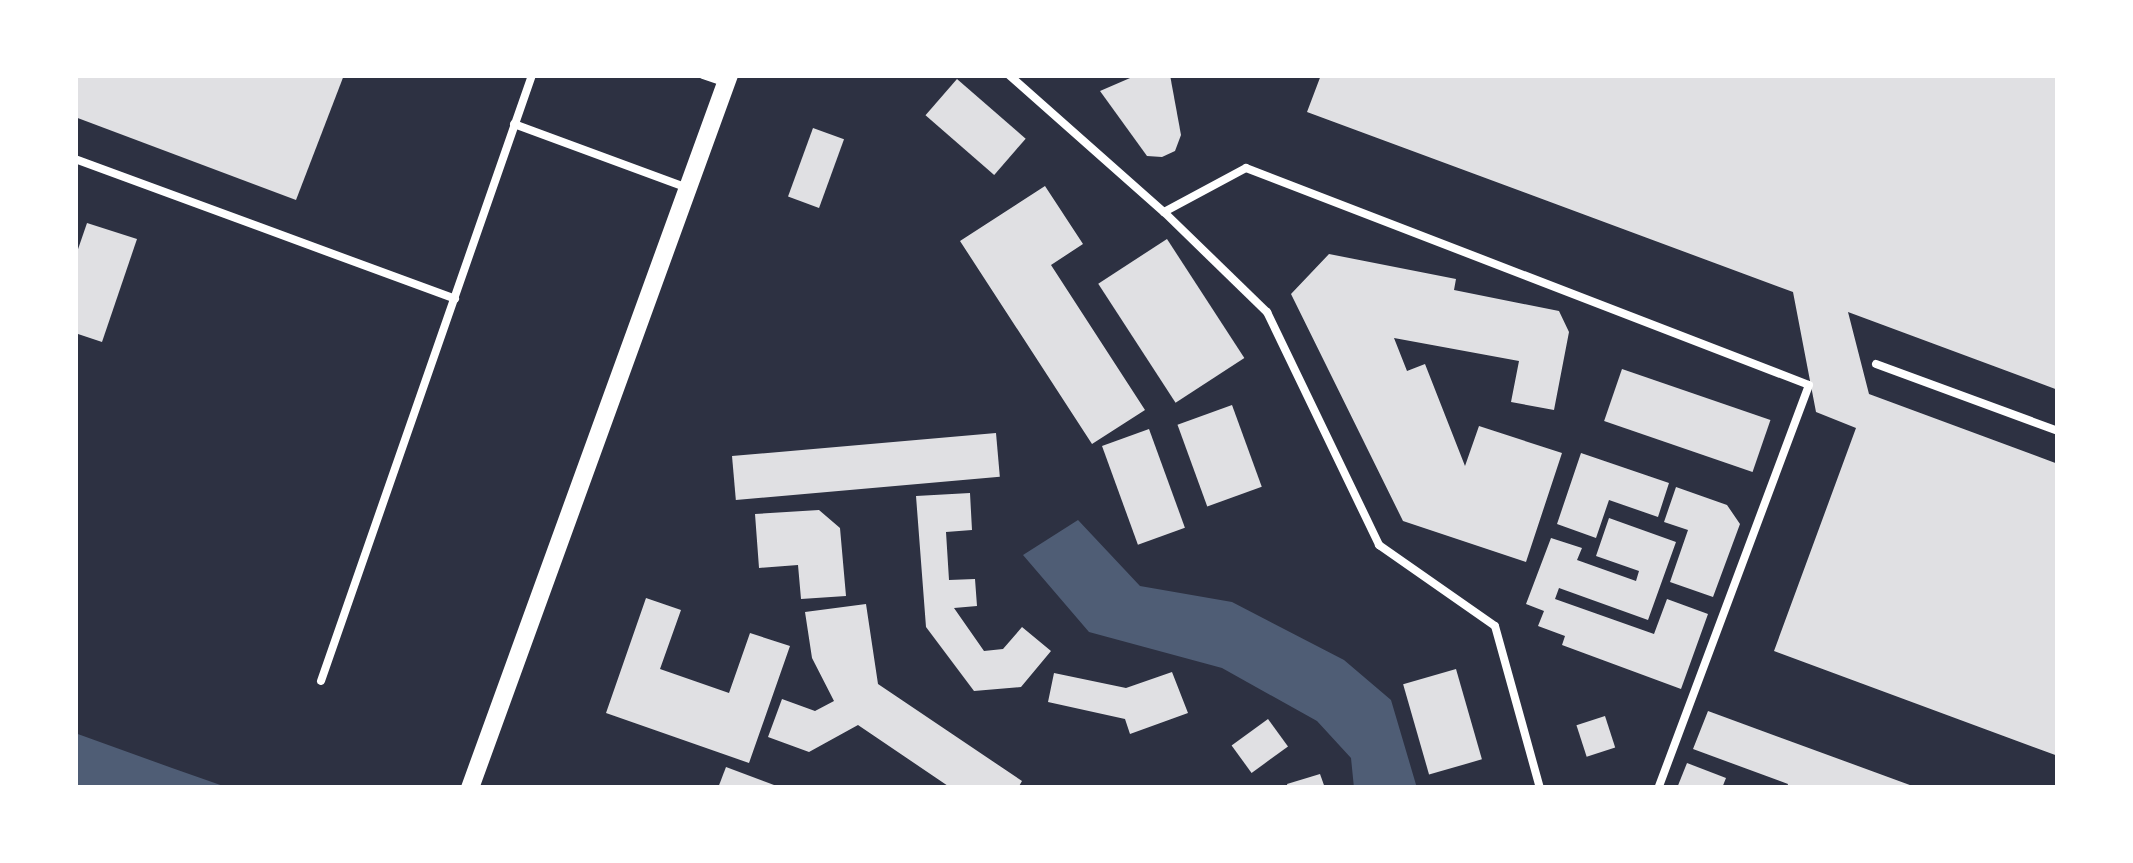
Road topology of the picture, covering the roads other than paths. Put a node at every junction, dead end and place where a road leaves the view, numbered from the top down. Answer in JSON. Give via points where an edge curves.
{"nodes":[{"id":1,"x":532,"y":75,"type":"edge"},
{"id":2,"x":703,"y":75,"type":"edge"},
{"id":3,"x":1008,"y":75,"type":"edge"},
{"id":4,"x":728,"y":79,"type":"edge"},
{"id":5,"x":514,"y":124,"type":"junction"},
{"id":6,"x":75,"y":159,"type":"edge"},
{"id":7,"x":688,"y":188,"type":"junction"},
{"id":8,"x":1164,"y":212,"type":"junction"},
{"id":9,"x":455,"y":300,"type":"junction"},
{"id":10,"x":1876,"y":364,"type":"dead end"},
{"id":11,"x":2058,"y":431,"type":"edge"},
{"id":12,"x":321,"y":680,"type":"dead end"},
{"id":13,"x":470,"y":788,"type":"edge"},
{"id":14,"x":1540,"y":788,"type":"edge"},
{"id":15,"x":1658,"y":788,"type":"edge"}],
"edges":[{"from":1,"to":5,"type":"lane"},
{"from":2,"to":4,"type":"lane"},
{"from":3,"to":8,"type":"lane"},
{"from":4,"to":7,"type":"street"},
{"from":5,"to":7,"type":"lane"},
{"from":5,"to":9,"type":"lane"},
{"from":6,"to":9,"type":"lane"},
{"from":7,"to":13,"type":"street"},
{"from":8,"to":14,"type":"lane","via":[[1267,312],[1379,545],[1495,626]]},
{"from":8,"to":15,"type":"lane","via":[[1246,168],[1809,384]]},
{"from":9,"to":12,"type":"lane"},
{"from":10,"to":11,"type":"lane"}]}
